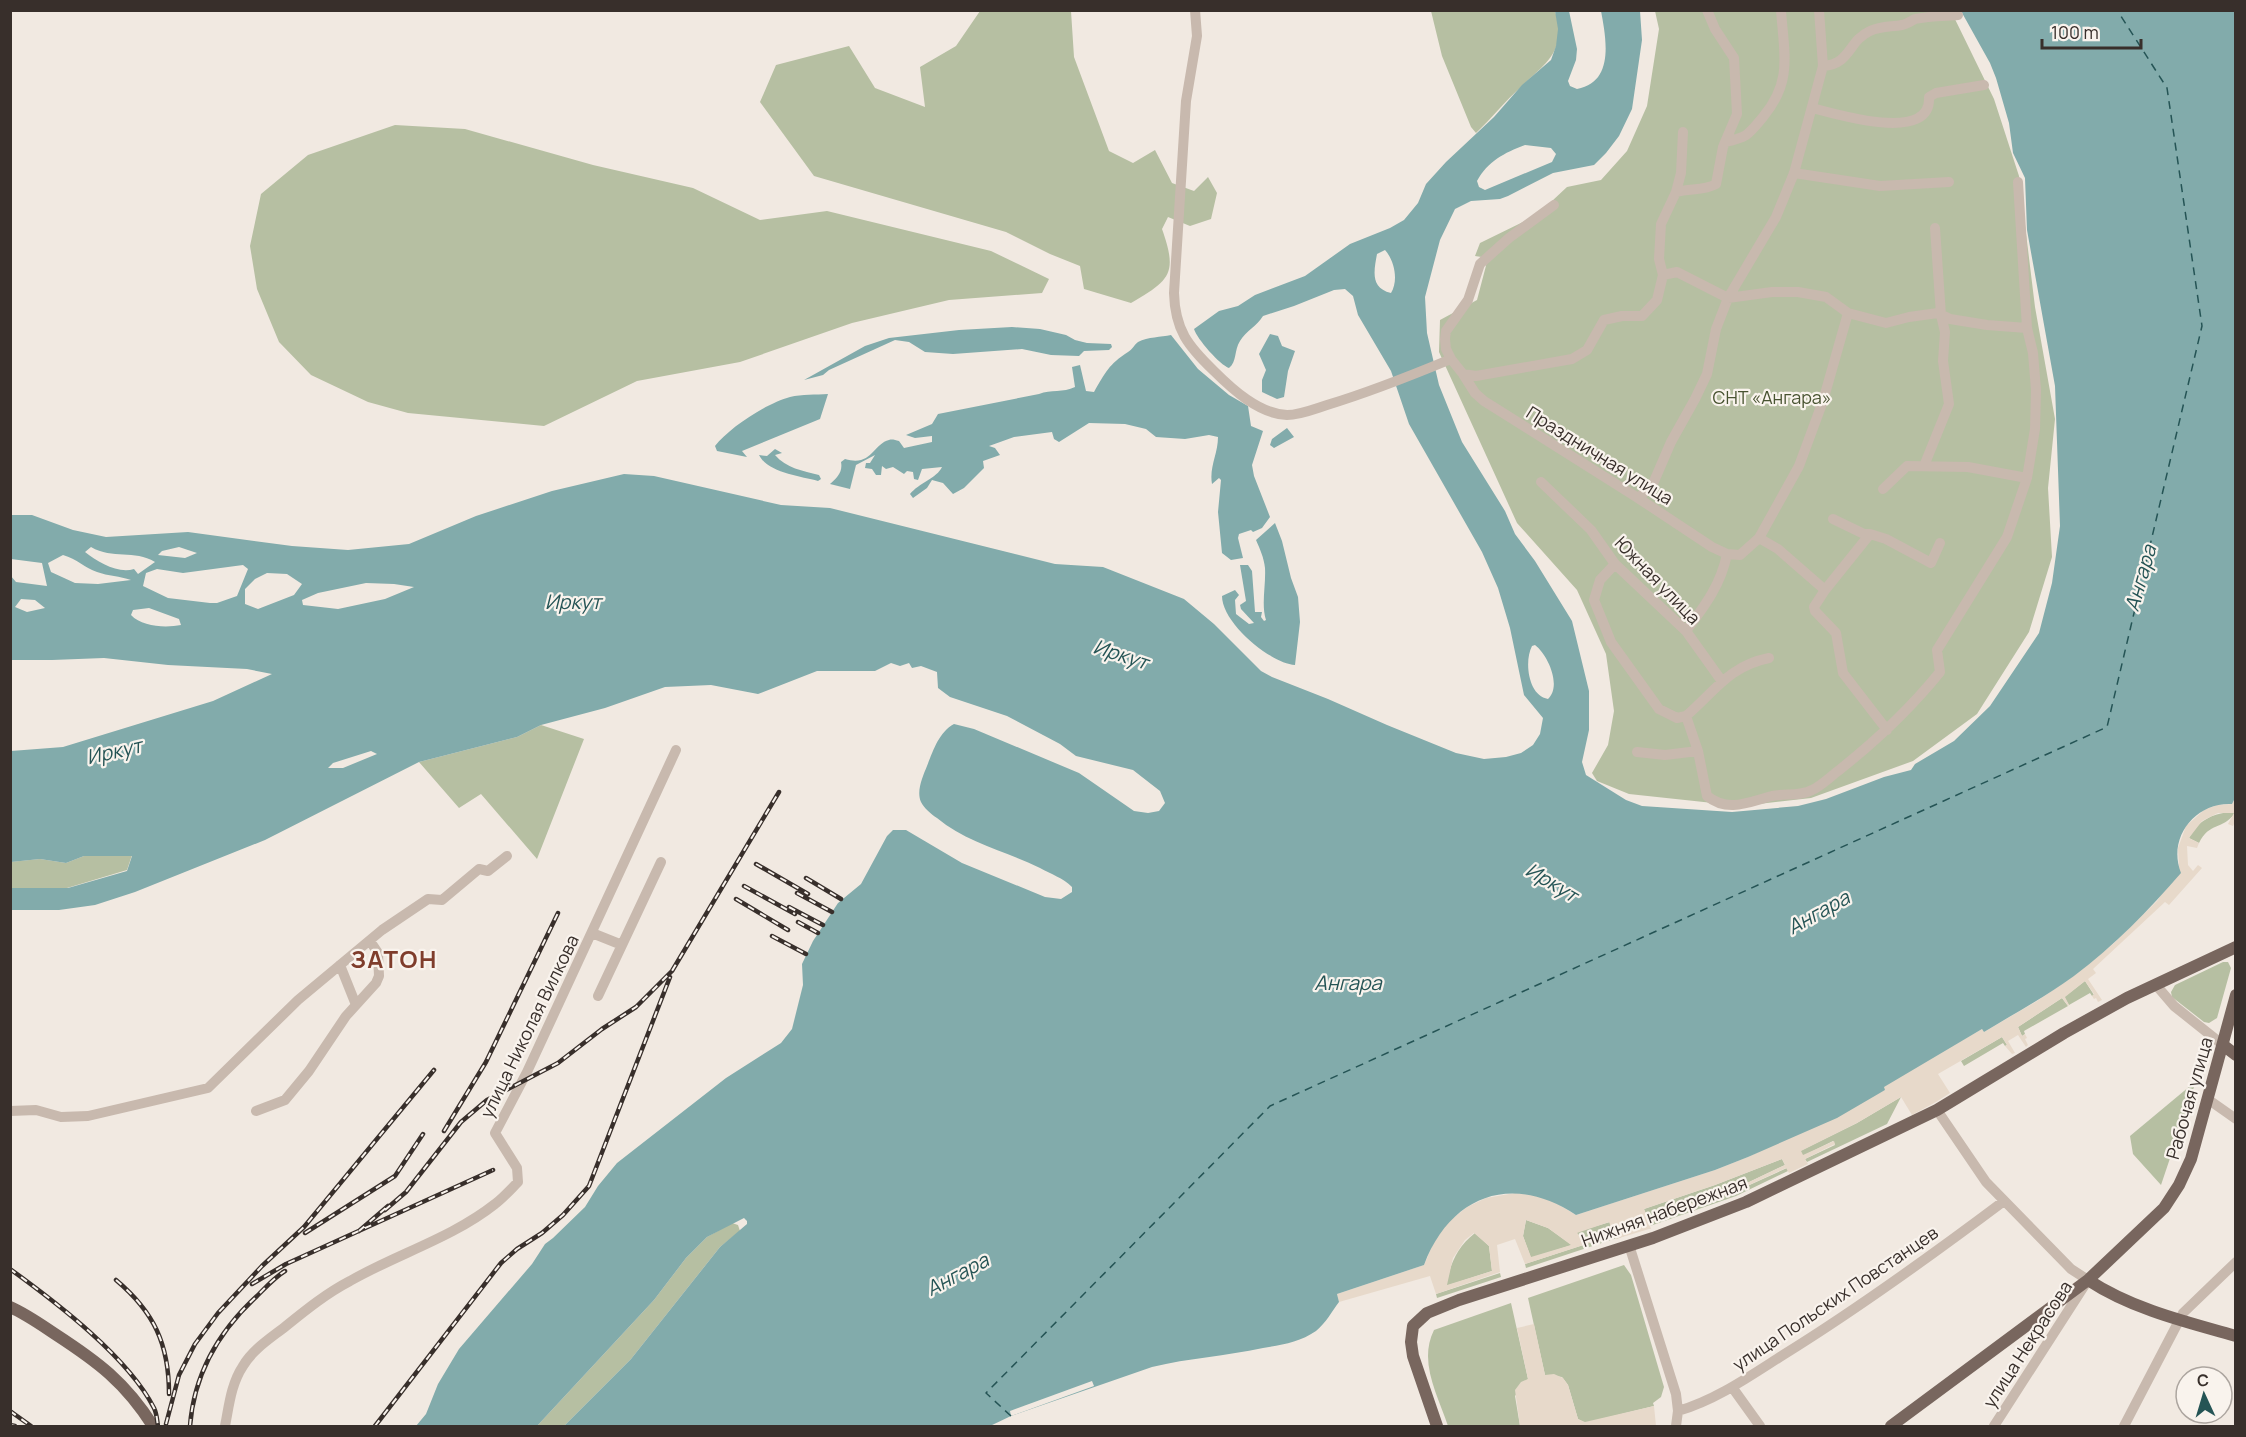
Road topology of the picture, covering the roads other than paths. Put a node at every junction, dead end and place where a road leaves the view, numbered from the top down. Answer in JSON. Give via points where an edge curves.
{"nodes":[{"id":1,"x":1195,"y":10,"type":"edge"},
{"id":2,"x":1707,"y":10,"type":"edge"},
{"id":3,"x":1781,"y":10,"type":"edge"},
{"id":4,"x":1819,"y":10,"type":"edge"},
{"id":5,"x":1958,"y":15,"type":"dead end"},
{"id":6,"x":1823,"y":66,"type":"junction"},
{"id":7,"x":1984,"y":85,"type":"dead end"},
{"id":8,"x":1812,"y":108,"type":"junction"},
{"id":9,"x":1683,"y":132,"type":"dead end"},
{"id":10,"x":1725,"y":142,"type":"junction"},
{"id":11,"x":1794,"y":173,"type":"junction"},
{"id":12,"x":1949,"y":182,"type":"dead end"},
{"id":13,"x":2018,"y":182,"type":"dead end"},
{"id":14,"x":1676,"y":192,"type":"junction"},
{"id":15,"x":1554,"y":205,"type":"dead end"},
{"id":16,"x":1935,"y":228,"type":"dead end"},
{"id":17,"x":1663,"y":275,"type":"junction"},
{"id":18,"x":1728,"y":298,"type":"junction"},
{"id":19,"x":1848,"y":313,"type":"junction"},
{"id":20,"x":1941,"y":315,"type":"junction"},
{"id":21,"x":2027,"y":328,"type":"junction"},
{"id":22,"x":1448,"y":360,"type":"junction"},
{"id":23,"x":1463,"y":374,"type":"junction"},
{"id":24,"x":1924,"y":466,"type":"junction"},
{"id":25,"x":2027,"y":478,"type":"junction"},
{"id":26,"x":1541,"y":482,"type":"dead end"},
{"id":27,"x":1883,"y":489,"type":"dead end"},
{"id":28,"x":1638,"y":498,"type":"junction"},
{"id":29,"x":1833,"y":519,"type":"dead end"},
{"id":30,"x":1870,"y":534,"type":"junction"},
{"id":31,"x":1759,"y":538,"type":"junction"},
{"id":32,"x":1940,"y":543,"type":"dead end"},
{"id":33,"x":1727,"y":554,"type":"junction"},
{"id":34,"x":1615,"y":564,"type":"junction"},
{"id":35,"x":1825,"y":590,"type":"junction"},
{"id":36,"x":1686,"y":632,"type":"junction"},
{"id":37,"x":1769,"y":658,"type":"dead end"},
{"id":38,"x":1721,"y":680,"type":"junction"},
{"id":39,"x":1686,"y":716,"type":"junction"},
{"id":40,"x":1887,"y":730,"type":"junction"},
{"id":41,"x":676,"y":750,"type":"dead end"},
{"id":42,"x":1698,"y":751,"type":"junction"},
{"id":43,"x":1637,"y":752,"type":"dead end"},
{"id":44,"x":507,"y":856,"type":"dead end"},
{"id":45,"x":661,"y":862,"type":"dead end"},
{"id":46,"x":592,"y":933,"type":"junction"},
{"id":47,"x":370,"y":941,"type":"junction"},
{"id":48,"x":622,"y":945,"type":"junction"},
{"id":49,"x":2235,"y":947,"type":"edge"},
{"id":50,"x":340,"y":966,"type":"junction"},
{"id":51,"x":2156,"y":985,"type":"junction"},
{"id":52,"x":2235,"y":995,"type":"edge"},
{"id":53,"x":598,"y":996,"type":"dead end"},
{"id":54,"x":356,"y":1005,"type":"junction"},
{"id":55,"x":2223,"y":1045,"type":"junction"},
{"id":56,"x":2235,"y":1055,"type":"edge"},
{"id":57,"x":2209,"y":1100,"type":"junction"},
{"id":58,"x":1938,"y":1110,"type":"junction"},
{"id":59,"x":10,"y":1111,"type":"edge"},
{"id":60,"x":256,"y":1111,"type":"dead end"},
{"id":61,"x":2235,"y":1119,"type":"edge"},
{"id":62,"x":2004,"y":1201,"type":"junction"},
{"id":63,"x":1629,"y":1245,"type":"junction"},
{"id":64,"x":2235,"y":1262,"type":"edge"},
{"id":65,"x":2088,"y":1280,"type":"junction"},
{"id":66,"x":10,"y":1307,"type":"edge"},
{"id":67,"x":2179,"y":1320,"type":"junction"},
{"id":68,"x":2235,"y":1336,"type":"edge"},
{"id":69,"x":1732,"y":1387,"type":"junction"},
{"id":70,"x":1678,"y":1411,"type":"junction"},
{"id":71,"x":153,"y":1426,"type":"edge"},
{"id":72,"x":225,"y":1426,"type":"edge"},
{"id":73,"x":1437,"y":1426,"type":"edge"},
{"id":74,"x":1676,"y":1426,"type":"edge"},
{"id":75,"x":1760,"y":1426,"type":"edge"},
{"id":76,"x":1891,"y":1426,"type":"edge"},
{"id":77,"x":1994,"y":1426,"type":"edge"},
{"id":78,"x":2124,"y":1426,"type":"edge"}],
"edges":[{"from":1,"to":22,"type":"street","via":[[1197,36],[1186,101],[1174,293],[1175,314],[1189,346],[1258,407],[1286,415],[1384,387]]},
{"from":2,"to":10,"type":"street","via":[[1734,58],[1737,114]]},
{"from":3,"to":10,"type":"street","via":[[1785,69],[1776,101],[1746,137]]},
{"from":4,"to":6,"type":"street"},
{"from":5,"to":6,"type":"street","via":[[1917,19],[1869,31],[1843,60]]},
{"from":6,"to":8,"type":"street"},
{"from":7,"to":8,"type":"street","via":[[1936,93],[1929,97],[1926,114],[1887,124]]},
{"from":8,"to":11,"type":"street"},
{"from":9,"to":14,"type":"street"},
{"from":10,"to":14,"type":"street","via":[[1716,184],[1708,189]]},
{"from":11,"to":12,"type":"street","via":[[1880,186]]},
{"from":11,"to":18,"type":"street","via":[[1776,217]]},
{"from":13,"to":21,"type":"street"},
{"from":14,"to":17,"type":"street","via":[[1661,224],[1659,259]]},
{"from":15,"to":22,"type":"street","via":[[1480,264],[1468,300],[1445,335]]},
{"from":16,"to":20,"type":"street"},
{"from":17,"to":18,"type":"street","via":[[1677,272]]},
{"from":17,"to":23,"type":"street","via":[[1657,300],[1642,316],[1604,320],[1587,350],[1572,359],[1489,374]]},
{"from":18,"to":19,"type":"street","via":[[1798,292],[1826,297]]},
{"from":18,"to":28,"type":"street","via":[[1716,329],[1707,374],[1652,486]]},
{"from":19,"to":20,"type":"street","via":[[1886,323]]},
{"from":19,"to":31,"type":"street","via":[[1823,401],[1799,466]]},
{"from":20,"to":21,"type":"street","via":[[1987,325]]},
{"from":20,"to":24,"type":"street","via":[[1949,404]]},
{"from":21,"to":25,"type":"street","via":[[2036,390]]},
{"from":22,"to":23,"type":"street","name":"Праздничная улица"},
{"from":23,"to":28,"type":"street","name":"Праздничная улица","via":[[1484,401]]},
{"from":24,"to":25,"type":"street","via":[[1968,467]]},
{"from":24,"to":27,"type":"street","via":[[1907,466]]},
{"from":25,"to":40,"type":"street","via":[[2007,537],[1937,650],[1940,672]]},
{"from":26,"to":34,"type":"street","name":"Южная улица","via":[[1591,530]]},
{"from":28,"to":33,"type":"street","name":"Праздничная улица"},
{"from":29,"to":30,"type":"street"},
{"from":30,"to":32,"type":"street","via":[[1931,563]]},
{"from":30,"to":35,"type":"street"},
{"from":31,"to":33,"type":"street","via":[[1740,555]]},
{"from":31,"to":35,"type":"street","via":[[1778,549]]},
{"from":33,"to":36,"type":"street","via":[[1720,581]]},
{"from":34,"to":36,"type":"street","name":"Южная улица"},
{"from":34,"to":39,"type":"street","via":[[1600,580],[1594,600],[1611,642],[1659,709],[1677,718]]},
{"from":35,"to":40,"type":"street","via":[[1815,611],[1836,633],[1843,673]]},
{"from":36,"to":38,"type":"street","name":"Южная улица"},
{"from":37,"to":38,"type":"street","via":[[1752,662]]},
{"from":38,"to":39,"type":"street","via":[[1711,695]]},
{"from":39,"to":42,"type":"street"},
{"from":40,"to":42,"type":"street","via":[[1813,790],[1738,805],[1721,805],[1707,796]]},
{"from":41,"to":46,"type":"street","name":"улица Николая Вилкова"},
{"from":42,"to":43,"type":"street","via":[[1665,755]]},
{"from":44,"to":47,"type":"street","via":[[488,871],[479,869],[442,900],[428,900]]},
{"from":45,"to":48,"type":"street"},
{"from":46,"to":48,"type":"street"},
{"from":46,"to":72,"type":"street","name":"улица Николая Вилкова","via":[[495,1132],[517,1168],[518,1182],[483,1213],[321,1298],[258,1348],[236,1379]]},
{"from":47,"to":50,"type":"street"},
{"from":47,"to":54,"type":"street","via":[[378,953],[379,976]]},
{"from":48,"to":53,"type":"street"},
{"from":49,"to":51,"type":"main road","name":"Нижняя набережная"},
{"from":50,"to":54,"type":"street"},
{"from":50,"to":59,"type":"street","via":[[297,1000],[208,1088],[88,1116]]},
{"from":51,"to":55,"type":"street","via":[[2174,1006]]},
{"from":51,"to":58,"type":"main road","name":"Нижняя набережная","via":[[2064,1033]]},
{"from":52,"to":55,"type":"main road","name":"Рабочая улица"},
{"from":54,"to":60,"type":"street","via":[[285,1100]]},
{"from":55,"to":56,"type":"main road"},
{"from":55,"to":57,"type":"main road","name":"Рабочая улица"},
{"from":57,"to":61,"type":"street"},
{"from":57,"to":65,"type":"main road","name":"Рабочая улица","via":[[2186,1173],[2170,1200]]},
{"from":58,"to":62,"type":"street","via":[[1986,1182]]},
{"from":58,"to":63,"type":"main road","name":"Нижняя набережная","via":[[1746,1202]]},
{"from":62,"to":65,"type":"street","via":[[2071,1269]]},
{"from":62,"to":69,"type":"street","name":"улица Польских Повстанцев","via":[[1890,1286]]},
{"from":63,"to":70,"type":"street"},
{"from":63,"to":73,"type":"main road","name":"Нижняя набережная","via":[[1459,1300],[1427,1313],[1413,1326],[1413,1356]]},
{"from":64,"to":67,"type":"street"},
{"from":65,"to":67,"type":"main road","via":[[2109,1294]]},
{"from":65,"to":76,"type":"main road","name":"Рабочая улица"},
{"from":65,"to":77,"type":"street","name":"улица Некрасова"},
{"from":66,"to":71,"type":"main road","via":[[104,1367],[125,1387]]},
{"from":67,"to":68,"type":"main road"},
{"from":67,"to":78,"type":"street"},
{"from":69,"to":70,"type":"street","name":"улица Польских Повстанцев"},
{"from":69,"to":75,"type":"street"},
{"from":70,"to":74,"type":"street"}]}
